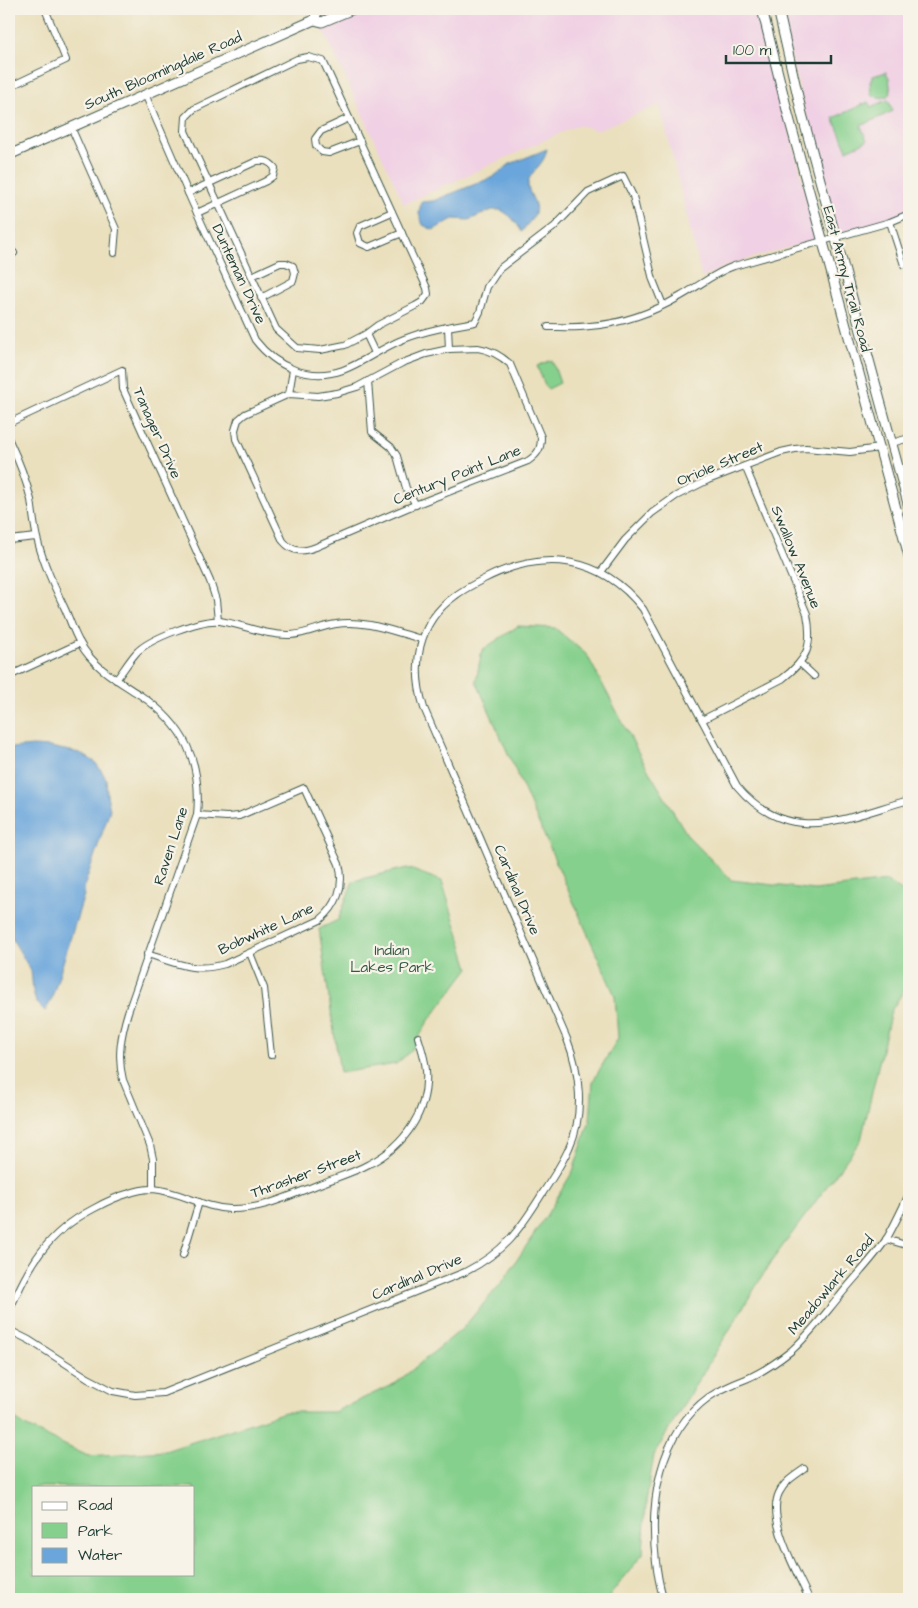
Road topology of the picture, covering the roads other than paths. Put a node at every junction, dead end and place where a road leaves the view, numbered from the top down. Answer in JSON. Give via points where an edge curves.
{"nodes":[{"id":1,"x":45,"y":9,"type":"edge"},
{"id":2,"x":324,"y":9,"type":"edge"},
{"id":3,"x":353,"y":9,"type":"edge"},
{"id":4,"x":762,"y":9,"type":"edge"},
{"id":5,"x":778,"y":9,"type":"edge"},
{"id":6,"x":314,"y":20,"type":"junction"},
{"id":7,"x":9,"y":87,"type":"edge"},
{"id":8,"x":145,"y":94,"type":"junction"},
{"id":9,"x":349,"y":118,"type":"junction"},
{"id":10,"x":71,"y":128,"type":"junction"},
{"id":11,"x":360,"y":141,"type":"junction"},
{"id":12,"x":9,"y":155,"type":"edge"},
{"id":13,"x":209,"y":184,"type":"junction"},
{"id":14,"x":188,"y":193,"type":"junction"},
{"id":15,"x":218,"y":204,"type":"junction"},
{"id":16,"x":392,"y":212,"type":"junction"},
{"id":17,"x":197,"y":213,"type":"junction"},
{"id":18,"x":909,"y":214,"type":"edge"},
{"id":19,"x":890,"y":222,"type":"junction"},
{"id":20,"x":402,"y":232,"type":"junction"},
{"id":21,"x":835,"y":238,"type":"junction"},
{"id":22,"x":823,"y":241,"type":"junction"},
{"id":23,"x":114,"y":253,"type":"dead end"},
{"id":24,"x":904,"y":265,"type":"dead end"},
{"id":25,"x":252,"y":276,"type":"junction"},
{"id":26,"x":261,"y":298,"type":"junction"},
{"id":27,"x":664,"y":305,"type":"junction"},
{"id":28,"x":448,"y":327,"type":"junction"},
{"id":29,"x":548,"y":327,"type":"dead end"},
{"id":30,"x":366,"y":334,"type":"junction"},
{"id":31,"x":449,"y":349,"type":"junction"},
{"id":32,"x":375,"y":353,"type":"junction"},
{"id":33,"x":293,"y":370,"type":"junction"},
{"id":34,"x":368,"y":381,"type":"junction"},
{"id":35,"x":289,"y":394,"type":"junction"},
{"id":36,"x":9,"y":423,"type":"edge"},
{"id":37,"x":909,"y":438,"type":"edge"},
{"id":38,"x":9,"y":440,"type":"edge"},
{"id":39,"x":892,"y":443,"type":"junction"},
{"id":40,"x":880,"y":448,"type":"junction"},
{"id":41,"x":745,"y":466,"type":"junction"},
{"id":42,"x":416,"y":505,"type":"junction"},
{"id":43,"x":909,"y":507,"type":"edge"},
{"id":44,"x":36,"y":537,"type":"junction"},
{"id":45,"x":9,"y":540,"type":"edge"},
{"id":46,"x":909,"y":556,"type":"edge"},
{"id":47,"x":600,"y":572,"type":"junction"},
{"id":48,"x":218,"y":620,"type":"junction"},
{"id":49,"x":422,"y":639,"type":"junction"},
{"id":50,"x":80,"y":643,"type":"junction"},
{"id":51,"x":800,"y":663,"type":"junction"},
{"id":52,"x":9,"y":676,"type":"edge"},
{"id":53,"x":814,"y":676,"type":"dead end"},
{"id":54,"x":116,"y":680,"type":"junction"},
{"id":55,"x":702,"y":720,"type":"junction"},
{"id":56,"x":909,"y":800,"type":"edge"},
{"id":57,"x":197,"y":815,"type":"junction"},
{"id":58,"x":250,"y":953,"type":"junction"},
{"id":59,"x":148,"y":954,"type":"junction"},
{"id":60,"x":418,"y":1037,"type":"dead end"},
{"id":61,"x":271,"y":1055,"type":"dead end"},
{"id":62,"x":153,"y":1189,"type":"junction"},
{"id":63,"x":909,"y":1194,"type":"edge"},
{"id":64,"x":199,"y":1202,"type":"junction"},
{"id":65,"x":886,"y":1239,"type":"junction"},
{"id":66,"x":909,"y":1246,"type":"edge"},
{"id":67,"x":183,"y":1255,"type":"dead end"},
{"id":68,"x":9,"y":1311,"type":"edge"},
{"id":69,"x":9,"y":1330,"type":"edge"},
{"id":70,"x":804,"y":1469,"type":"dead end"},
{"id":71,"x":664,"y":1599,"type":"edge"},
{"id":72,"x":809,"y":1599,"type":"edge"}],
"edges":[{"from":1,"to":7,"type":"street","via":[[66,60]]},
{"from":2,"to":6,"type":"main road","name":"South Bloomingdale Road","via":[[317,12]]},
{"from":3,"to":6,"type":"main road","via":[[322,22]]},
{"from":4,"to":22,"type":"main road","name":"East Army Trail Road"},
{"from":5,"to":21,"type":"main road","name":"East Army Trail Road"},
{"from":6,"to":8,"type":"main road","name":"South Bloomingdale Road"},
{"from":8,"to":10,"type":"main road","name":"South Bloomingdale Road"},
{"from":8,"to":14,"type":"street","name":"Dunteman Drive"},
{"from":9,"to":11,"type":"street"},
{"from":9,"to":11,"type":"street","via":[[321,131],[315,139],[316,146],[329,153]]},
{"from":9,"to":13,"type":"street","via":[[323,60],[297,59],[194,109],[186,117],[185,131]]},
{"from":10,"to":12,"type":"main road","name":"South Bloomingdale Road"},
{"from":10,"to":23,"type":"street","via":[[116,229]]},
{"from":11,"to":16,"type":"street"},
{"from":13,"to":14,"type":"street"},
{"from":13,"to":15,"type":"street"},
{"from":13,"to":15,"type":"street","via":[[264,160],[275,168],[266,181]]},
{"from":14,"to":17,"type":"street","name":"Dunteman Drive"},
{"from":15,"to":17,"type":"street"},
{"from":15,"to":25,"type":"street"},
{"from":16,"to":20,"type":"street"},
{"from":16,"to":20,"type":"street","via":[[360,226],[357,233],[360,244],[369,247]]},
{"from":17,"to":33,"type":"street","name":"Dunteman Drive","via":[[255,340],[278,362]]},
{"from":18,"to":19,"type":"street"},
{"from":19,"to":21,"type":"street"},
{"from":19,"to":24,"type":"street"},
{"from":20,"to":30,"type":"street","via":[[428,294],[422,302]]},
{"from":21,"to":22,"type":"street"},
{"from":21,"to":39,"type":"main road","name":"East Army Trail Road"},
{"from":22,"to":27,"type":"street","via":[[722,270]]},
{"from":22,"to":40,"type":"main road","name":"East Army Trail Road"},
{"from":25,"to":26,"type":"street"},
{"from":25,"to":26,"type":"street","via":[[280,263],[293,266],[293,281]]},
{"from":26,"to":30,"type":"street","via":[[276,329],[297,348],[320,350],[345,345]]},
{"from":27,"to":28,"type":"street","name":"Dunteman Drive","via":[[653,280],[633,196],[623,176],[588,192],[554,228],[499,269],[490,280],[475,322]]},
{"from":27,"to":29,"type":"street","via":[[625,320],[588,327]]},
{"from":28,"to":31,"type":"street"},
{"from":28,"to":32,"type":"street","name":"Dunteman Drive","via":[[404,339]]},
{"from":30,"to":32,"type":"street"},
{"from":31,"to":34,"type":"street","name":"Century Point Lane","via":[[402,363]]},
{"from":31,"to":42,"type":"street","name":"Century Point Lane","via":[[489,350],[510,364],[541,437],[541,448],[528,461]]},
{"from":32,"to":33,"type":"street","name":"Dunteman Drive","via":[[344,370],[326,374]]},
{"from":33,"to":35,"type":"street"},
{"from":34,"to":35,"type":"street","name":"Century Point Lane","via":[[338,393],[318,396]]},
{"from":34,"to":42,"type":"street","via":[[372,432],[397,456],[406,488]]},
{"from":35,"to":42,"type":"street","name":"Century Point Lane","via":[[245,414],[238,420],[235,430],[236,439],[283,541],[290,549],[307,551]]},
{"from":36,"to":48,"type":"street","name":"Tanager Drive","via":[[122,370],[123,388],[210,581]]},
{"from":37,"to":39,"type":"street"},
{"from":38,"to":44,"type":"street","name":"Raven Lane","via":[[27,484]]},
{"from":39,"to":43,"type":"main road","name":"East Army Trail Road"},
{"from":40,"to":41,"type":"street","name":"Oriole Street","via":[[850,452],[795,449]]},
{"from":40,"to":46,"type":"main road","name":"East Army Trail Road"},
{"from":41,"to":47,"type":"street","name":"Oriole Street","via":[[676,496],[652,513]]},
{"from":41,"to":51,"type":"street","name":"Swallow Avenue","via":[[806,614],[809,636],[805,657]]},
{"from":44,"to":45,"type":"street"},
{"from":44,"to":50,"type":"street","name":"Raven Lane"},
{"from":47,"to":49,"type":"street","name":"Cardinal Drive","via":[[556,561],[536,561],[506,568],[453,596],[435,616]]},
{"from":47,"to":55,"type":"street","name":"Cardinal Drive","via":[[621,586],[643,609]]},
{"from":48,"to":49,"type":"street","via":[[283,635],[338,623],[362,624]]},
{"from":48,"to":54,"type":"street","via":[[194,624],[146,644],[136,652]]},
{"from":49,"to":69,"type":"street","name":"Cardinal Drive","via":[[416,673],[424,708],[574,1056],[579,1084],[577,1120],[560,1166],[519,1231],[482,1263],[164,1393],[135,1395],[113,1391]]},
{"from":50,"to":52,"type":"street"},
{"from":50,"to":54,"type":"street","name":"Raven Lane","via":[[96,665]]},
{"from":51,"to":53,"type":"street"},
{"from":51,"to":55,"type":"street","name":"Swallow Avenue","via":[[782,680]]},
{"from":54,"to":57,"type":"street","name":"Raven Lane","via":[[156,706],[182,735],[195,766]]},
{"from":55,"to":56,"type":"street","name":"Cardinal Drive","via":[[737,786],[751,802],[775,818],[796,823],[822,823]]},
{"from":57,"to":58,"type":"street","name":"Bobwhite Lane","via":[[239,816],[304,788],[339,864],[340,892],[329,912],[320,920]]},
{"from":57,"to":59,"type":"street","name":"Raven Lane"},
{"from":58,"to":59,"type":"street","name":"Bobwhite Lane","via":[[217,966],[199,969]]},
{"from":58,"to":61,"type":"street","via":[[264,988]]},
{"from":59,"to":62,"type":"street","name":"Raven Lane","via":[[122,1029],[119,1055],[126,1091],[150,1145]]},
{"from":60,"to":64,"type":"street","name":"Thrasher Street","via":[[426,1070],[418,1116],[407,1134],[386,1154],[368,1165],[262,1206],[230,1209]]},
{"from":62,"to":64,"type":"street","name":"Thrasher Street"},
{"from":62,"to":68,"type":"street","name":"Thrasher Street","via":[[109,1200],[74,1219],[41,1250]]},
{"from":63,"to":65,"type":"street","name":"Meadowlark Road"},
{"from":64,"to":67,"type":"street"},
{"from":65,"to":66,"type":"street"},
{"from":65,"to":71,"type":"street","name":"Meadowlark Road","via":[[792,1350],[766,1369],[708,1398],[678,1430],[666,1455],[654,1513],[654,1544]]},
{"from":70,"to":72,"type":"street","via":[[789,1479],[779,1493],[775,1514],[778,1529]]}]}
